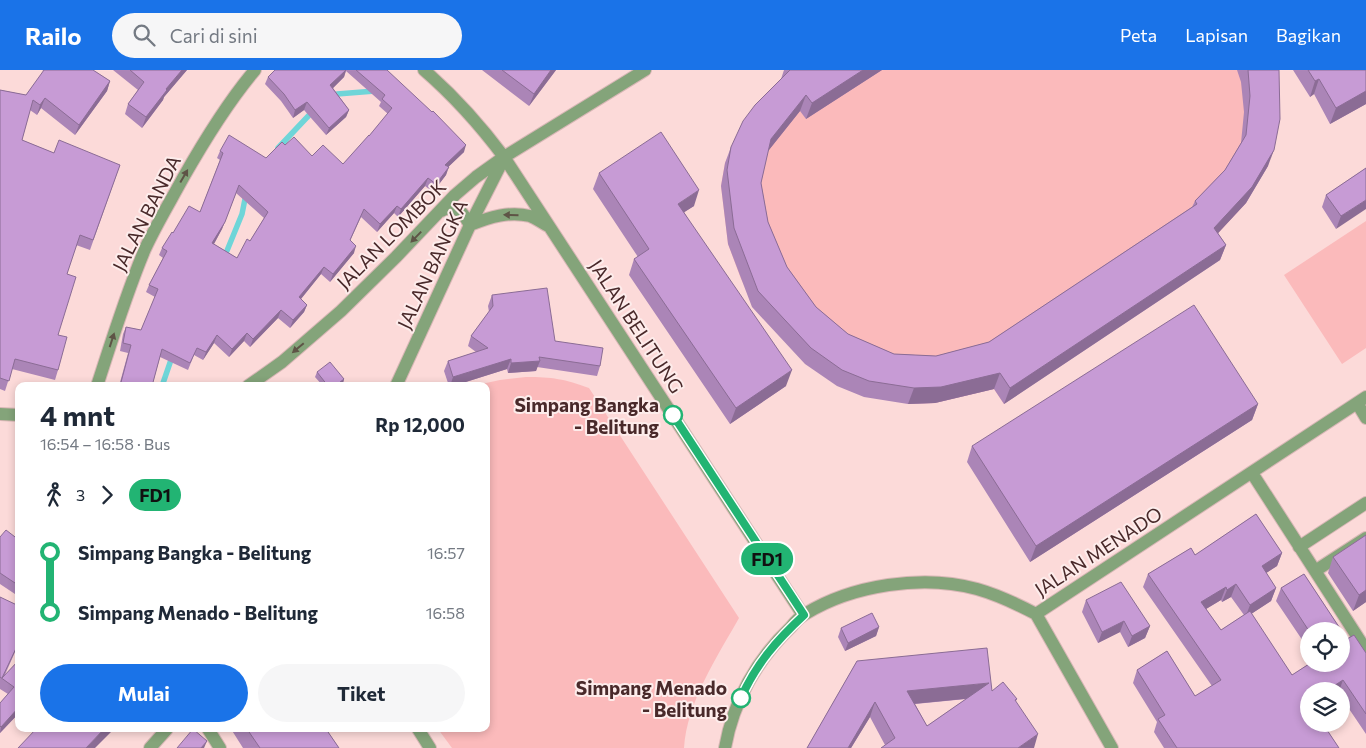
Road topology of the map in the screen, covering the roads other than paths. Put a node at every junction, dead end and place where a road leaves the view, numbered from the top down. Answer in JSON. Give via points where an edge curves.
{"nodes":[{"id":1,"x":255,"y":70,"type":"edge"},
{"id":2,"x":424,"y":70,"type":"edge"},
{"id":3,"x":645,"y":70,"type":"edge"},
{"id":4,"x":504,"y":157,"type":"junction"},
{"id":5,"x":441,"y":210,"type":"junction"},
{"id":6,"x":470,"y":225,"type":"junction"},
{"id":7,"x":550,"y":227,"type":"junction"},
{"id":8,"x":98,"y":382,"type":"edge"},
{"id":9,"x":254,"y":382,"type":"edge"},
{"id":10,"x":398,"y":382,"type":"edge"},
{"id":11,"x":1362,"y":400,"type":"edge"},
{"id":12,"x":0,"y":414,"type":"edge"},
{"id":13,"x":15,"y":415,"type":"edge"},
{"id":14,"x":1366,"y":418,"type":"edge"},
{"id":15,"x":1252,"y":472,"type":"junction"},
{"id":16,"x":1366,"y":503,"type":"edge"},
{"id":17,"x":1366,"y":538,"type":"edge"},
{"id":18,"x":1299,"y":547,"type":"junction"},
{"id":19,"x":1315,"y":571,"type":"junction"},
{"id":20,"x":1036,"y":614,"type":"junction"},
{"id":21,"x":804,"y":615,"type":"junction"},
{"id":22,"x":1366,"y":650,"type":"edge"},
{"id":23,"x":164,"y":732,"type":"edge"},
{"id":24,"x":210,"y":732,"type":"edge"},
{"id":25,"x":420,"y":732,"type":"edge"},
{"id":26,"x":150,"y":748,"type":"edge"},
{"id":27,"x":220,"y":748,"type":"edge"},
{"id":28,"x":430,"y":748,"type":"edge"},
{"id":29,"x":725,"y":748,"type":"edge"},
{"id":30,"x":1112,"y":748,"type":"edge"}],
"edges":[{"from":8,"to":1,"type":"street","name":"JALAN BANDA","one_way":true,"via":[[150,238],[202,145]]},
{"from":2,"to":4,"type":"street","name":"JALAN BELITUNG","via":[[446,89]]},
{"from":3,"to":4,"type":"street","name":"JALAN LOMBOK"},
{"from":4,"to":5,"type":"street","name":"JALAN LOMBOK","via":[[476,177]]},
{"from":4,"to":6,"type":"street","name":"JALAN BANGKA"},
{"from":4,"to":7,"type":"street","name":"JALAN BELITUNG"},
{"from":5,"to":6,"type":"street","via":[[450,207],[458,210]]},
{"from":5,"to":9,"type":"street","name":"JALAN LOMBOK","one_way":true,"via":[[341,311]]},
{"from":7,"to":6,"type":"street","one_way":true,"via":[[531,216],[508,213]]},
{"from":6,"to":10,"type":"street","name":"JALAN BANGKA"},
{"from":7,"to":21,"type":"street","name":"JALAN BELITUNG"},
{"from":11,"to":14,"type":"street"},
{"from":11,"to":15,"type":"street","name":"JALAN MENADO"},
{"from":12,"to":13,"type":"street"},
{"from":15,"to":18,"type":"street"},
{"from":15,"to":20,"type":"street","name":"JALAN MENADO"},
{"from":16,"to":18,"type":"street"},
{"from":17,"to":19,"type":"street"},
{"from":18,"to":19,"type":"street"},
{"from":19,"to":22,"type":"street"},
{"from":20,"to":21,"type":"street","name":"JALAN MENADO","via":[[1009,600],[976,589],[940,583],[904,583],[869,588],[835,598]]},
{"from":20,"to":30,"type":"street"},
{"from":21,"to":29,"type":"street","name":"JALAN MENADO","via":[[782,635],[748,682]]},
{"from":23,"to":26,"type":"street"},
{"from":24,"to":27,"type":"street"},
{"from":25,"to":28,"type":"street"}]}
